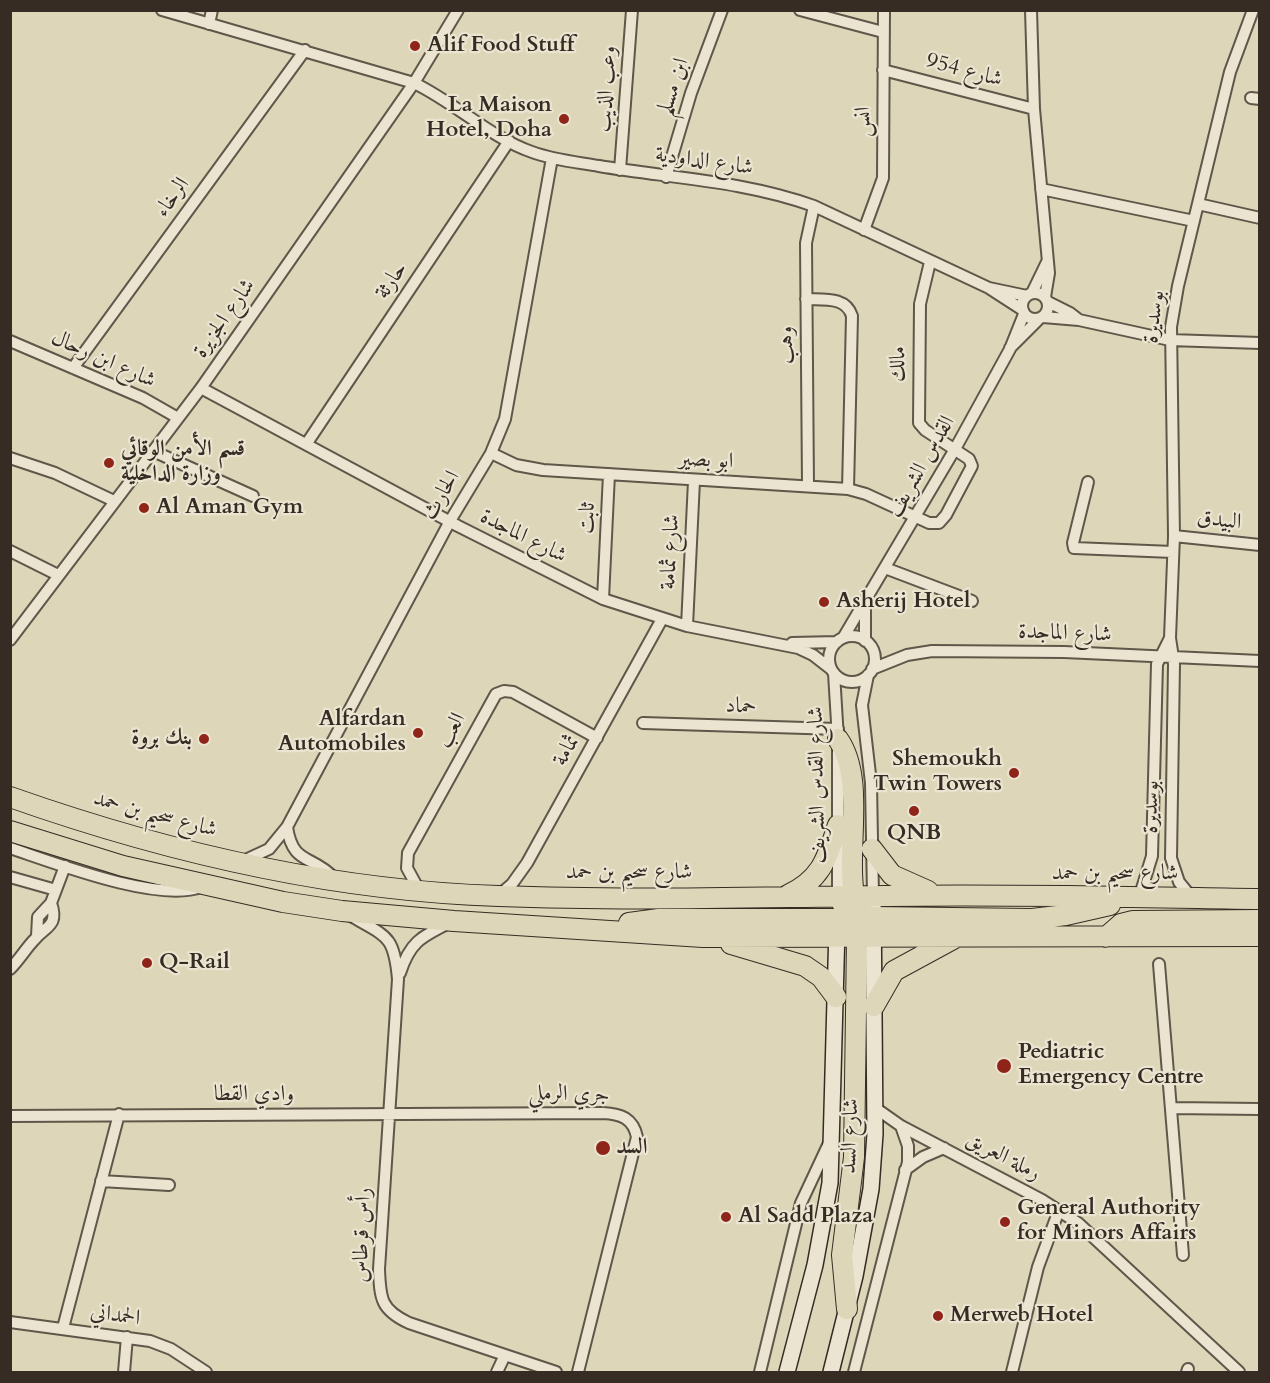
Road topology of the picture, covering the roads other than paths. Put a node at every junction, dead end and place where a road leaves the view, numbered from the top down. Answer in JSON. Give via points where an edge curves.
{"nodes":[{"id":1,"x":162,"y":10,"type":"edge"},
{"id":2,"x":212,"y":10,"type":"edge"},
{"id":3,"x":458,"y":10,"type":"edge"},
{"id":4,"x":632,"y":10,"type":"edge"},
{"id":5,"x":722,"y":10,"type":"edge"},
{"id":6,"x":800,"y":10,"type":"edge"},
{"id":7,"x":884,"y":10,"type":"edge"},
{"id":8,"x":1031,"y":10,"type":"edge"},
{"id":9,"x":1253,"y":10,"type":"edge"},
{"id":10,"x":209,"y":24,"type":"junction"},
{"id":11,"x":883,"y":32,"type":"junction"},
{"id":12,"x":305,"y":50,"type":"junction"},
{"id":13,"x":883,"y":70,"type":"junction"},
{"id":14,"x":414,"y":83,"type":"junction"},
{"id":15,"x":1034,"y":109,"type":"junction"},
{"id":16,"x":509,"y":141,"type":"junction"},
{"id":17,"x":552,"y":158,"type":"junction"},
{"id":18,"x":620,"y":170,"type":"junction"},
{"id":19,"x":666,"y":177,"type":"junction"},
{"id":20,"x":1041,"y":189,"type":"junction"},
{"id":21,"x":1198,"y":204,"type":"junction"},
{"id":22,"x":814,"y":206,"type":"junction"},
{"id":23,"x":1260,"y":218,"type":"edge"},
{"id":24,"x":1194,"y":221,"type":"junction"},
{"id":25,"x":864,"y":230,"type":"junction"},
{"id":26,"x":930,"y":262,"type":"junction"},
{"id":27,"x":1047,"y":262,"type":"junction"},
{"id":28,"x":989,"y":288,"type":"junction"},
{"id":29,"x":1029,"y":295,"type":"junction"},
{"id":30,"x":806,"y":299,"type":"junction"},
{"id":31,"x":1047,"y":300,"type":"junction"},
{"id":32,"x":1023,"y":312,"type":"junction"},
{"id":33,"x":1040,"y":319,"type":"junction"},
{"id":34,"x":1079,"y":320,"type":"junction"},
{"id":35,"x":1170,"y":340,"type":"junction"},
{"id":36,"x":10,"y":341,"type":"edge"},
{"id":37,"x":1260,"y":343,"type":"edge"},
{"id":38,"x":1010,"y":349,"type":"junction"},
{"id":39,"x":73,"y":368,"type":"junction"},
{"id":40,"x":201,"y":388,"type":"junction"},
{"id":41,"x":178,"y":418,"type":"junction"},
{"id":42,"x":307,"y":443,"type":"junction"},
{"id":43,"x":955,"y":449,"type":"junction"},
{"id":44,"x":153,"y":451,"type":"junction"},
{"id":45,"x":491,"y":453,"type":"junction"},
{"id":46,"x":10,"y":458,"type":"edge"},
{"id":47,"x":609,"y":474,"type":"junction"},
{"id":48,"x":694,"y":481,"type":"junction"},
{"id":49,"x":1088,"y":482,"type":"dead end"},
{"id":50,"x":808,"y":485,"type":"junction"},
{"id":51,"x":848,"y":489,"type":"junction"},
{"id":52,"x":253,"y":496,"type":"dead end"},
{"id":53,"x":114,"y":501,"type":"junction"},
{"id":54,"x":916,"y":517,"type":"junction"},
{"id":55,"x":450,"y":521,"type":"junction"},
{"id":56,"x":1174,"y":536,"type":"junction"},
{"id":57,"x":1260,"y":545,"type":"edge"},
{"id":58,"x":10,"y":551,"type":"edge"},
{"id":59,"x":1173,"y":552,"type":"junction"},
{"id":60,"x":885,"y":568,"type":"junction"},
{"id":61,"x":58,"y":575,"type":"junction"},
{"id":62,"x":603,"y":599,"type":"junction"},
{"id":63,"x":972,"y":601,"type":"dead end"},
{"id":64,"x":865,"y":604,"type":"junction"},
{"id":65,"x":662,"y":619,"type":"junction"},
{"id":66,"x":687,"y":626,"type":"junction"},
{"id":67,"x":1170,"y":638,"type":"junction"},
{"id":68,"x":10,"y":640,"type":"edge"},
{"id":69,"x":840,"y":640,"type":"junction"},
{"id":70,"x":865,"y":641,"type":"junction"},
{"id":71,"x":780,"y":643,"type":"junction"},
{"id":72,"x":1159,"y":656,"type":"junction"},
{"id":73,"x":1174,"y":657,"type":"junction"},
{"id":74,"x":1260,"y":661,"type":"edge"},
{"id":75,"x":833,"y":671,"type":"junction"},
{"id":76,"x":870,"y":672,"type":"junction"},
{"id":77,"x":1156,"y":711,"type":"junction"},
{"id":78,"x":1174,"y":717,"type":"junction"},
{"id":79,"x":643,"y":723,"type":"dead end"},
{"id":80,"x":838,"y":734,"type":"junction"},
{"id":81,"x":597,"y":738,"type":"junction"},
{"id":82,"x":10,"y":797,"type":"edge"},
{"id":83,"x":1154,"y":798,"type":"junction"},
{"id":84,"x":1172,"y":798,"type":"junction"},
{"id":85,"x":838,"y":825,"type":"junction"},
{"id":86,"x":287,"y":827,"type":"junction"},
{"id":87,"x":20,"y":834,"type":"edge"},
{"id":88,"x":10,"y":848,"type":"edge"},
{"id":89,"x":872,"y":849,"type":"junction"},
{"id":90,"x":39,"y":858,"type":"junction"},
{"id":91,"x":241,"y":862,"type":"junction"},
{"id":92,"x":66,"y":866,"type":"junction"},
{"id":93,"x":10,"y":877,"type":"edge"},
{"id":94,"x":335,"y":879,"type":"junction"},
{"id":95,"x":205,"y":885,"type":"junction"},
{"id":96,"x":57,"y":890,"type":"junction"},
{"id":97,"x":418,"y":890,"type":"junction"},
{"id":98,"x":498,"y":896,"type":"junction"},
{"id":99,"x":942,"y":896,"type":"junction"},
{"id":100,"x":784,"y":897,"type":"junction"},
{"id":101,"x":1132,"y":898,"type":"junction"},
{"id":102,"x":1192,"y":898,"type":"junction"},
{"id":103,"x":1260,"y":899,"type":"edge"},
{"id":104,"x":342,"y":911,"type":"junction"},
{"id":105,"x":856,"y":918,"type":"junction"},
{"id":106,"x":1260,"y":920,"type":"edge"},
{"id":107,"x":454,"y":921,"type":"junction"},
{"id":108,"x":606,"y":929,"type":"junction"},
{"id":109,"x":1260,"y":936,"type":"edge"},
{"id":110,"x":703,"y":937,"type":"junction"},
{"id":111,"x":1106,"y":937,"type":"junction"},
{"id":112,"x":954,"y":938,"type":"junction"},
{"id":113,"x":1159,"y":964,"type":"dead end"},
{"id":114,"x":10,"y":969,"type":"edge"},
{"id":115,"x":398,"y":980,"type":"junction"},
{"id":116,"x":836,"y":996,"type":"junction"},
{"id":117,"x":874,"y":1006,"type":"junction"},
{"id":118,"x":1171,"y":1108,"type":"junction"},
{"id":119,"x":1260,"y":1109,"type":"edge"},
{"id":120,"x":874,"y":1112,"type":"junction"},
{"id":121,"x":119,"y":1114,"type":"junction"},
{"id":122,"x":390,"y":1115,"type":"junction"},
{"id":123,"x":11,"y":1117,"type":"edge"},
{"id":124,"x":854,"y":1123,"type":"junction"},
{"id":125,"x":901,"y":1126,"type":"junction"},
{"id":126,"x":832,"y":1135,"type":"junction"},
{"id":127,"x":944,"y":1148,"type":"junction"},
{"id":128,"x":905,"y":1170,"type":"junction"},
{"id":129,"x":101,"y":1181,"type":"junction"},
{"id":130,"x":169,"y":1185,"type":"dead end"},
{"id":131,"x":1059,"y":1210,"type":"junction"},
{"id":132,"x":1183,"y":1255,"type":"dead end"},
{"id":133,"x":847,"y":1309,"type":"junction"},
{"id":134,"x":10,"y":1322,"type":"edge"},
{"id":135,"x":63,"y":1328,"type":"junction"},
{"id":136,"x":128,"y":1337,"type":"junction"},
{"id":137,"x":505,"y":1355,"type":"junction"},
{"id":138,"x":124,"y":1372,"type":"edge"},
{"id":139,"x":206,"y":1372,"type":"edge"},
{"id":140,"x":497,"y":1372,"type":"edge"},
{"id":141,"x":556,"y":1372,"type":"edge"},
{"id":142,"x":578,"y":1372,"type":"edge"},
{"id":143,"x":760,"y":1372,"type":"edge"},
{"id":144,"x":787,"y":1372,"type":"edge"},
{"id":145,"x":831,"y":1372,"type":"edge"},
{"id":146,"x":854,"y":1372,"type":"edge"},
{"id":147,"x":1012,"y":1372,"type":"edge"},
{"id":148,"x":1239,"y":1372,"type":"edge"}],
"edges":[{"from":1,"to":10,"type":"street","name":"شارع الداودية"},
{"from":2,"to":10,"type":"street"},
{"from":3,"to":14,"type":"street","name":"شارع الجزيرة"},
{"from":4,"to":18,"type":"street","name":"وعب الذيب"},
{"from":5,"to":19,"type":"street","name":"ابن مسلم","via":[[691,93]]},
{"from":6,"to":11,"type":"street"},
{"from":7,"to":11,"type":"street","name":"انس"},
{"from":8,"to":15,"type":"street"},
{"from":9,"to":21,"type":"street","name":"بوسديرة","via":[[1230,72]]},
{"from":10,"to":12,"type":"street","name":"شارع الداودية"},
{"from":11,"to":13,"type":"street","name":"انس"},
{"from":12,"to":14,"type":"street","name":"شارع الداودية"},
{"from":12,"to":39,"type":"street","name":"الرخاء"},
{"from":13,"to":15,"type":"street","name":"شارع 954"},
{"from":13,"to":25,"type":"street","name":"انس","via":[[883,178]]},
{"from":14,"to":16,"type":"street","name":"شارع الداودية"},
{"from":14,"to":40,"type":"street","name":"شارع الجزيرة"},
{"from":15,"to":20,"type":"street"},
{"from":16,"to":17,"type":"street","name":"شارع الداودية"},
{"from":16,"to":42,"type":"street","name":"حارثة"},
{"from":17,"to":18,"type":"street","name":"شارع الداودية"},
{"from":17,"to":45,"type":"street","name":"الحارث","via":[[505,419]]},
{"from":18,"to":19,"type":"street","name":"شارع الداودية"},
{"from":19,"to":22,"type":"street","name":"شارع الداودية","via":[[752,188]]},
{"from":20,"to":24,"type":"street"},
{"from":20,"to":27,"type":"street"},
{"from":21,"to":23,"type":"street"},
{"from":21,"to":24,"type":"street","name":"بوسديرة"},
{"from":22,"to":25,"type":"street","name":"شارع الداودية"},
{"from":22,"to":30,"type":"street","name":"وهب","via":[[806,243]]},
{"from":24,"to":35,"type":"street","name":"بوسديرة"},
{"from":25,"to":26,"type":"street","name":"شارع الداودية"},
{"from":26,"to":28,"type":"street","name":"شارع الداودية"},
{"from":26,"to":43,"type":"street","name":"مالك","via":[[920,304],[919,423]]},
{"from":27,"to":29,"type":"street"},
{"from":27,"to":31,"type":"street"},
{"from":28,"to":29,"type":"street","name":"شارع الداودية"},
{"from":28,"to":32,"type":"street","name":"شارع الداودية"},
{"from":29,"to":31,"type":"street"},
{"from":29,"to":32,"type":"street","via":[[1022,302]]},
{"from":30,"to":50,"type":"street","name":"وهب"},
{"from":30,"to":51,"type":"street","via":[[840,301],[850,308],[852,316]]},
{"from":31,"to":33,"type":"street","via":[[1048,311]]},
{"from":31,"to":34,"type":"street"},
{"from":32,"to":33,"type":"street","via":[[1030,319]]},
{"from":32,"to":38,"type":"street","name":"القدس الشريف"},
{"from":33,"to":34,"type":"street"},
{"from":33,"to":38,"type":"street","name":"القدس الشريف"},
{"from":34,"to":35,"type":"street"},
{"from":35,"to":37,"type":"street"},
{"from":35,"to":56,"type":"street","name":"بوسديرة"},
{"from":36,"to":39,"type":"street","name":"شارع ابن رحال"},
{"from":38,"to":43,"type":"street","name":"القدس الشريف"},
{"from":39,"to":41,"type":"street","name":"شارع ابن رحال"},
{"from":40,"to":41,"type":"street","name":"شارع الجزيرة"},
{"from":40,"to":42,"type":"street","name":"شارع الماجدة"},
{"from":41,"to":44,"type":"street","name":"شارع الجزيرة"},
{"from":42,"to":55,"type":"street","name":"شارع الماجدة"},
{"from":43,"to":54,"type":"street","name":"القدس الشريف"},
{"from":43,"to":54,"type":"street","via":[[972,466],[958,495],[939,523]]},
{"from":44,"to":52,"type":"street"},
{"from":44,"to":53,"type":"street","name":"شارع الجزيرة"},
{"from":45,"to":47,"type":"street","name":"ابو بصير","via":[[528,467]]},
{"from":45,"to":55,"type":"street","name":"الحارث"},
{"from":46,"to":53,"type":"street","via":[[55,472]]},
{"from":47,"to":48,"type":"street","name":"ابو بصير"},
{"from":47,"to":62,"type":"street","name":"ثابت"},
{"from":48,"to":50,"type":"street","name":"ابو بصير"},
{"from":48,"to":66,"type":"street","name":"شارع ثمامة"},
{"from":49,"to":59,"type":"street","via":[[1074,548]]},
{"from":50,"to":51,"type":"street","name":"ابو بصير"},
{"from":51,"to":54,"type":"street","name":"ابو بصير"},
{"from":53,"to":61,"type":"street","name":"شارع الجزيرة"},
{"from":54,"to":60,"type":"street","name":"القدس الشريف"},
{"from":55,"to":62,"type":"street","name":"شارع الماجدة"},
{"from":55,"to":86,"type":"street","name":"الحارث"},
{"from":56,"to":57,"type":"street","name":"البيدق"},
{"from":56,"to":59,"type":"street","name":"بوسديرة"},
{"from":58,"to":61,"type":"street"},
{"from":59,"to":67,"type":"street","name":"بوسديرة"},
{"from":60,"to":63,"type":"street"},
{"from":60,"to":64,"type":"street","name":"القدس الشريف"},
{"from":61,"to":68,"type":"street","name":"شارع الجزيرة"},
{"from":62,"to":65,"type":"street","name":"شارع الماجدة"},
{"from":64,"to":69,"type":"street","name":"القدس الشريف"},
{"from":64,"to":70,"type":"street","name":"القدس الشريف"},
{"from":65,"to":66,"type":"street","name":"شارع الماجدة"},
{"from":65,"to":81,"type":"street","name":"ثمامة"},
{"from":66,"to":71,"type":"street","name":"شارع الماجدة"},
{"from":67,"to":72,"type":"street","name":"بوسديرة"},
{"from":67,"to":73,"type":"street","name":"بوسديرة"},
{"from":69,"to":70,"type":"street","via":[[857,637]]},
{"from":69,"to":71,"type":"street","name":"شارع الماجدة"},
{"from":69,"to":75,"type":"street","via":[[830,654]]},
{"from":70,"to":76,"type":"street","via":[[874,655]]},
{"from":71,"to":75,"type":"street","name":"شارع الماجدة","via":[[805,651]]},
{"from":72,"to":73,"type":"street","name":"شارع الماجدة"},
{"from":72,"to":76,"type":"street","name":"شارع الماجدة","via":[[932,651],[908,655]]},
{"from":72,"to":77,"type":"street","name":"بوسديرة","via":[[1155,674]]},
{"from":73,"to":74,"type":"street","name":"شارع الماجدة"},
{"from":73,"to":78,"type":"street","name":"بوسديرة"},
{"from":75,"to":76,"type":"street","via":[[851,682]]},
{"from":75,"to":80,"type":"street","name":"شارع القدس الشريف"},
{"from":76,"to":89,"type":"street","name":"شارع القدس الشريف","via":[[862,705],[871,783]]},
{"from":77,"to":78,"type":"street","via":[[1165,708]]},
{"from":77,"to":83,"type":"street","name":"بوسديرة"},
{"from":78,"to":84,"type":"street","name":"بوسديرة"},
{"from":79,"to":80,"type":"street","name":"حماد"},
{"from":80,"to":85,"type":"street","name":"شارع القدس الشريف"},
{"from":80,"to":105,"type":"highway","via":[[850,765]]},
{"from":81,"to":97,"type":"street","name":"العب","via":[[516,693],[496,694],[408,853],[407,868]]},
{"from":81,"to":98,"type":"street","name":"ثمامة","via":[[527,863]]},
{"from":82,"to":91,"type":"highway","name":"شارع سحيم بن حمد","via":[[116,831]]},
{"from":83,"to":84,"type":"street","via":[[1160,802]]},
{"from":83,"to":101,"type":"street","name":"بوسديرة","via":[[1152,856]]},
{"from":84,"to":102,"type":"street","name":"بوسديرة","via":[[1171,858],[1179,882]]},
{"from":85,"to":100,"type":"highway","via":[[818,874],[804,888]]},
{"from":85,"to":105,"type":"street","name":"شارع القدس الشريف"},
{"from":86,"to":91,"type":"street","name":"الحارث","via":[[269,849]]},
{"from":86,"to":94,"type":"street","via":[[290,845],[297,854]]},
{"from":87,"to":90,"type":"highway"},
{"from":87,"to":95,"type":"highway","name":"شارع سحيم بن حمد","via":[[123,866]]},
{"from":88,"to":90,"type":"street","name":"شارع سحيم بن حمد"},
{"from":89,"to":99,"type":"highway","via":[[892,875]]},
{"from":89,"to":105,"type":"street","name":"شارع القدس الشريف"},
{"from":90,"to":92,"type":"street","name":"شارع سحيم بن حمد"},
{"from":91,"to":94,"type":"highway","name":"شارع سحيم بن حمد"},
{"from":92,"to":95,"type":"street","name":"شارع سحيم بن حمد","via":[[163,891],[189,891]]},
{"from":92,"to":96,"type":"street"},
{"from":93,"to":96,"type":"street"},
{"from":94,"to":97,"type":"highway","name":"شارع سحيم بن حمد"},
{"from":95,"to":104,"type":"highway","name":"شارع سحيم بن حمد"},
{"from":96,"to":114,"type":"street","via":[[38,917],[36,936]]},
{"from":97,"to":98,"type":"highway","name":"شارع سحيم بن حمد"},
{"from":98,"to":100,"type":"highway","name":"شارع سحيم بن حمد"},
{"from":99,"to":101,"type":"highway","name":"شارع سحيم بن حمد"},
{"from":99,"to":105,"type":"highway","name":"شارع سحيم بن حمد"},
{"from":100,"to":105,"type":"highway","name":"شارع سحيم بن حمد"},
{"from":101,"to":102,"type":"highway","name":"شارع سحيم بن حمد"},
{"from":101,"to":105,"type":"highway","via":[[1089,911],[1032,919]]},
{"from":102,"to":103,"type":"highway","name":"شارع سحيم بن حمد"},
{"from":104,"to":107,"type":"highway","name":"شارع سحيم بن حمد"},
{"from":104,"to":115,"type":"street","name":"رأس قرطاس","via":[[389,941],[395,952]]},
{"from":105,"to":108,"type":"highway","via":[[659,919]]},
{"from":105,"to":110,"type":"highway","name":"شارع سحيم بن حمد"},
{"from":105,"to":112,"type":"highway","name":"شارع سحيم بن حمد"},
{"from":105,"to":116,"type":"main road","name":"شارع السد"},
{"from":105,"to":117,"type":"main road","name":"شارع السد"},
{"from":105,"to":124,"type":"highway"},
{"from":106,"to":111,"type":"highway","via":[[1133,921],[1121,924]]},
{"from":107,"to":108,"type":"highway","name":"شارع سحيم بن حمد"},
{"from":107,"to":115,"type":"street","name":"رأس قرطاس","via":[[412,946]]},
{"from":108,"to":110,"type":"highway","name":"شارع سحيم بن حمد"},
{"from":109,"to":111,"type":"highway","name":"شارع سحيم بن حمد"},
{"from":110,"to":116,"type":"highway","via":[[805,966],[821,977]]},
{"from":111,"to":112,"type":"highway","name":"شارع سحيم بن حمد"},
{"from":112,"to":117,"type":"highway","via":[[894,971]]},
{"from":113,"to":118,"type":"street"},
{"from":115,"to":122,"type":"street","name":"رأس قرطاس"},
{"from":116,"to":126,"type":"main road","name":"شارع السد"},
{"from":117,"to":120,"type":"main road","name":"شارع السد"},
{"from":118,"to":119,"type":"street"},
{"from":118,"to":132,"type":"street"},
{"from":120,"to":124,"type":"street","via":[[865,1130]]},
{"from":120,"to":125,"type":"street","name":"رملة العريق"},
{"from":120,"to":133,"type":"main road","name":"شارع السد","via":[[871,1189]]},
{"from":121,"to":122,"type":"street","name":"وادي القطا"},
{"from":121,"to":123,"type":"street","name":"وادي القطا"},
{"from":121,"to":129,"type":"street"},
{"from":122,"to":137,"type":"street","name":"رأس قرطاس","via":[[379,1269],[382,1302],[395,1317]]},
{"from":122,"to":142,"type":"street","name":"جري الرملي","via":[[603,1113],[630,1121],[637,1137],[635,1149]]},
{"from":124,"to":133,"type":"highway","via":[[852,1184],[842,1255]]},
{"from":125,"to":127,"type":"street","name":"رملة العريق"},
{"from":125,"to":128,"type":"street","via":[[908,1146]]},
{"from":126,"to":143,"type":"street","name":"شارع السد","via":[[801,1203]]},
{"from":126,"to":144,"type":"main road","name":"شارع السد","via":[[823,1223]]},
{"from":127,"to":128,"type":"street"},
{"from":127,"to":131,"type":"street","name":"رملة العريق"},
{"from":128,"to":146,"type":"street"},
{"from":129,"to":130,"type":"street"},
{"from":129,"to":135,"type":"street"},
{"from":131,"to":147,"type":"street","via":[[1038,1267]]},
{"from":131,"to":148,"type":"street","name":"رملة العريق","via":[[1087,1230]]},
{"from":133,"to":145,"type":"main road","name":"شارع السد"},
{"from":134,"to":135,"type":"street","name":"الحمداني"},
{"from":135,"to":136,"type":"street","name":"الحمداني"},
{"from":136,"to":138,"type":"street"},
{"from":136,"to":139,"type":"street","name":"الحمداني","via":[[171,1349]]},
{"from":137,"to":140,"type":"street"},
{"from":137,"to":141,"type":"street","name":"رأس قرطاس"}]}
